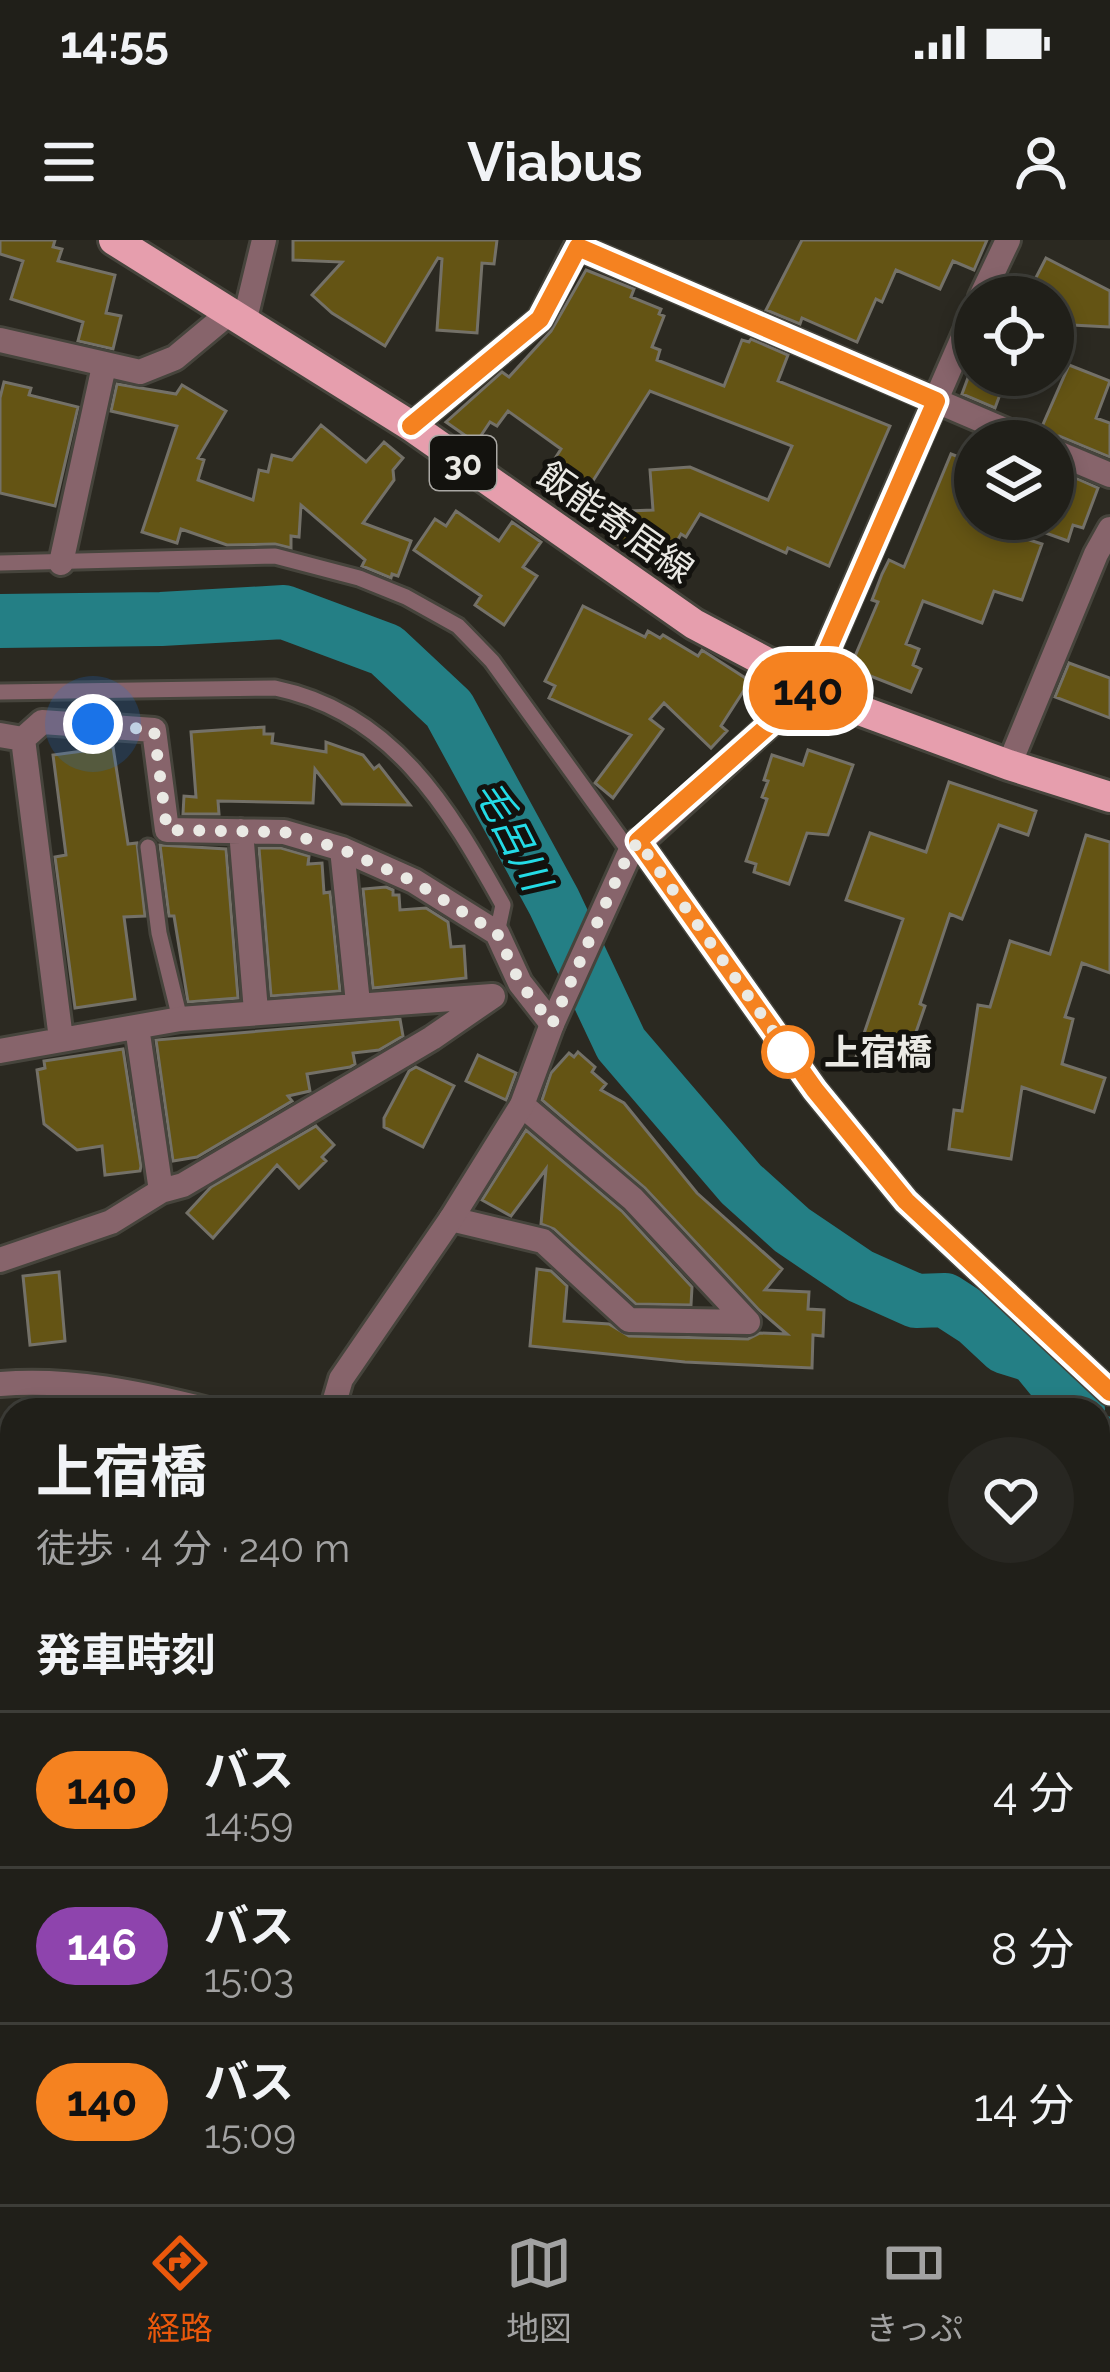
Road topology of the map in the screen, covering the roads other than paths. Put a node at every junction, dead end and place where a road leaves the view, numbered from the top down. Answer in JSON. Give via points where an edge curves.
{"nodes":[{"id":1,"x":114,"y":240,"type":"edge"},
{"id":2,"x":264,"y":240,"type":"edge"},
{"id":3,"x":1008,"y":240,"type":"edge"},
{"id":4,"x":579,"y":244,"type":"edge"},
{"id":5,"x":991,"y":276,"type":"edge"},
{"id":6,"x":236,"y":318,"type":"junction"},
{"id":7,"x":0,"y":340,"type":"edge"},
{"id":8,"x":954,"y":359,"type":"edge"},
{"id":9,"x":104,"y":366,"type":"junction"},
{"id":10,"x":936,"y":401,"type":"junction"},
{"id":11,"x":981,"y":420,"type":"edge"},
{"id":12,"x":411,"y":426,"type":"junction"},
{"id":13,"x":1074,"y":460,"type":"edge"},
{"id":14,"x":1110,"y":475,"type":"edge"},
{"id":15,"x":1110,"y":529,"type":"edge"},
{"id":16,"x":0,"y":563,"type":"edge"},
{"id":17,"x":61,"y":563,"type":"junction"},
{"id":18,"x":811,"y":688,"type":"junction"},
{"id":19,"x":0,"y":692,"type":"edge"},
{"id":20,"x":11,"y":737,"type":"edge"},
{"id":21,"x":1009,"y":765,"type":"junction"},
{"id":22,"x":1110,"y":796,"type":"edge"},
{"id":23,"x":242,"y":831,"type":"junction"},
{"id":24,"x":148,"y":847,"type":"dead end"},
{"id":25,"x":341,"y":849,"type":"junction"},
{"id":26,"x":630,"y":853,"type":"junction"},
{"id":27,"x":497,"y":933,"type":"junction"},
{"id":28,"x":520,"y":983,"type":"junction"},
{"id":29,"x":493,"y":996,"type":"junction"},
{"id":30,"x":358,"y":1003,"type":"junction"},
{"id":31,"x":256,"y":1011,"type":"junction"},
{"id":32,"x":180,"y":1019,"type":"junction"},
{"id":33,"x":552,"y":1024,"type":"junction"},
{"id":34,"x":137,"y":1027,"type":"junction"},
{"id":35,"x":61,"y":1039,"type":"junction"},
{"id":36,"x":0,"y":1052,"type":"edge"},
{"id":37,"x":522,"y":1105,"type":"junction"},
{"id":38,"x":161,"y":1191,"type":"junction"},
{"id":39,"x":451,"y":1220,"type":"junction"},
{"id":40,"x":0,"y":1260,"type":"edge"},
{"id":41,"x":0,"y":1384,"type":"edge"},
{"id":42,"x":1110,"y":1392,"type":"edge"},
{"id":43,"x":152,"y":1398,"type":"edge"},
{"id":44,"x":335,"y":1398,"type":"edge"}],
"edges":[{"from":1,"to":6,"type":"main road","name":"飯能寄居線","number":"30"},
{"from":2,"to":6,"type":"street"},
{"from":3,"to":5,"type":"street"},
{"from":4,"to":10,"type":"street"},
{"from":4,"to":12,"type":"street","via":[[540,319]]},
{"from":6,"to":9,"type":"street","via":[[140,372]]},
{"from":6,"to":12,"type":"main road","name":"飯能寄居線","number":"30"},
{"from":7,"to":9,"type":"street"},
{"from":8,"to":10,"type":"street"},
{"from":9,"to":17,"type":"street"},
{"from":10,"to":11,"type":"street"},
{"from":10,"to":18,"type":"street"},
{"from":12,"to":18,"type":"main road","name":"飯能寄居線","number":"30","via":[[694,623]]},
{"from":13,"to":14,"type":"street"},
{"from":15,"to":21,"type":"street"},
{"from":16,"to":17,"type":"lane"},
{"from":17,"to":26,"type":"lane","via":[[275,556],[406,597],[458,626],[492,661]]},
{"from":18,"to":21,"type":"main road","name":"飯能寄居線","number":"30"},
{"from":18,"to":26,"type":"street"},
{"from":19,"to":27,"type":"lane","via":[[275,688],[316,697],[397,750],[437,802],[503,905]]},
{"from":20,"to":23,"type":"street","via":[[42,722],[154,730],[167,830]]},
{"from":20,"to":35,"type":"street"},
{"from":21,"to":22,"type":"main road","name":"飯能寄居線","number":"30"},
{"from":23,"to":25,"type":"street","via":[[284,832]]},
{"from":23,"to":31,"type":"street"},
{"from":24,"to":32,"type":"lane"},
{"from":25,"to":27,"type":"street"},
{"from":25,"to":30,"type":"street"},
{"from":26,"to":33,"type":"street"},
{"from":26,"to":42,"type":"street","via":[[906,1201]]},
{"from":27,"to":28,"type":"street"},
{"from":28,"to":29,"type":"street"},
{"from":28,"to":33,"type":"street"},
{"from":29,"to":30,"type":"street"},
{"from":29,"to":38,"type":"street","via":[[202,1174]]},
{"from":30,"to":31,"type":"street"},
{"from":31,"to":32,"type":"street"},
{"from":32,"to":34,"type":"street"},
{"from":33,"to":37,"type":"street"},
{"from":34,"to":35,"type":"street"},
{"from":34,"to":38,"type":"street"},
{"from":35,"to":36,"type":"street"},
{"from":37,"to":39,"type":"street"},
{"from":37,"to":39,"type":"street","via":[[633,1199],[748,1322],[629,1320],[543,1240]]},
{"from":38,"to":40,"type":"street","via":[[111,1222]]},
{"from":39,"to":44,"type":"street","via":[[340,1379]]},
{"from":41,"to":43,"type":"street","via":[[37,1381]]}]}
